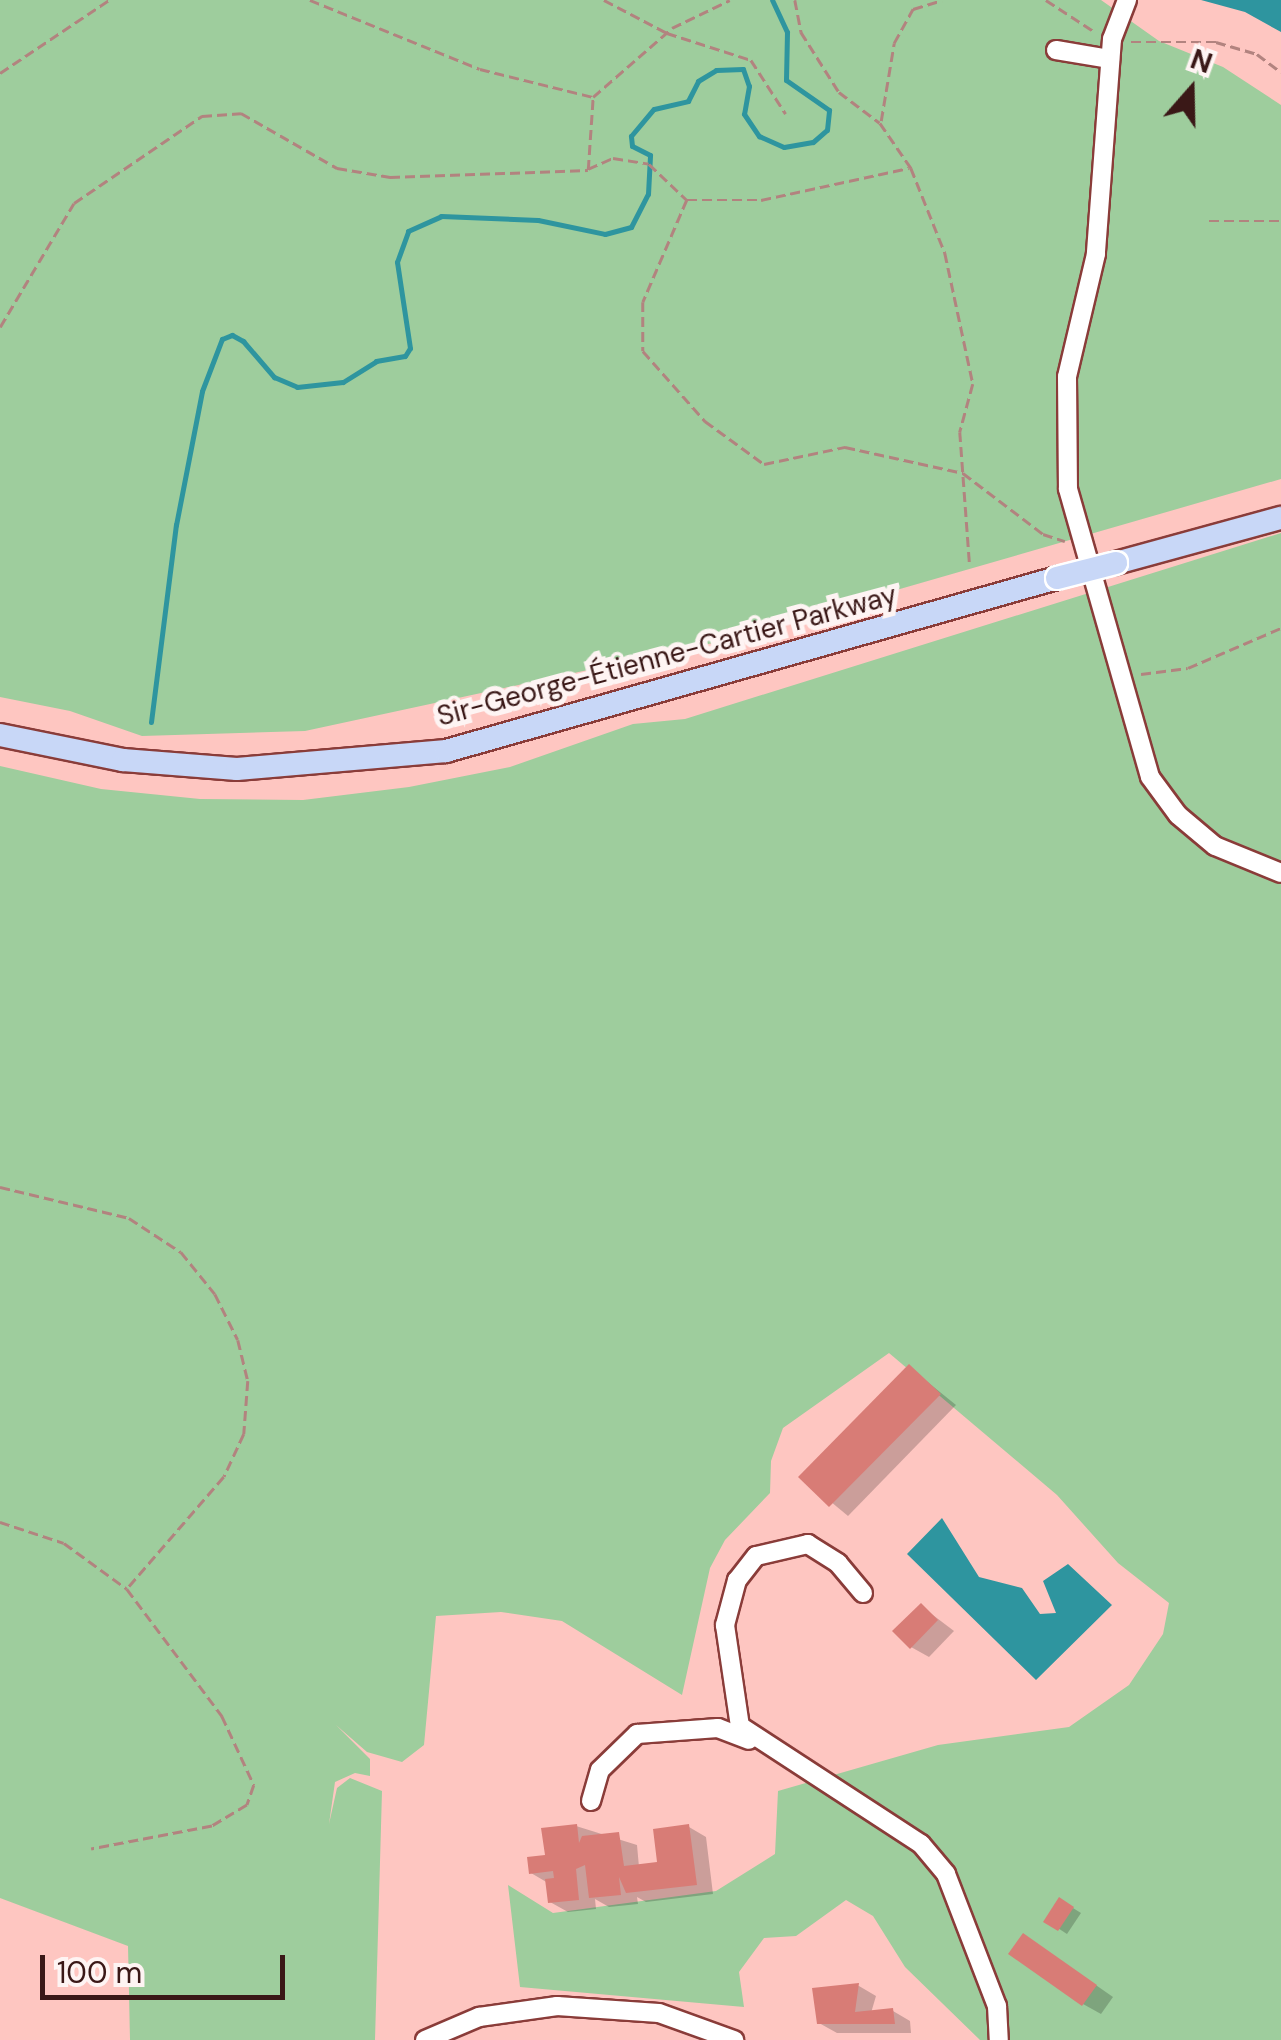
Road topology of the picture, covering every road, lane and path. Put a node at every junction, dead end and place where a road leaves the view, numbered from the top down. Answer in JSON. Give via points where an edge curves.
{"nodes":[{"id":1,"x":109,"y":0,"type":"edge"},
{"id":2,"x":310,"y":0,"type":"edge"},
{"id":3,"x":604,"y":0,"type":"edge"},
{"id":4,"x":730,"y":0,"type":"edge"},
{"id":5,"x":794,"y":0,"type":"edge"},
{"id":6,"x":942,"y":0,"type":"edge"},
{"id":7,"x":1046,"y":0,"type":"edge"},
{"id":8,"x":1127,"y":0,"type":"edge"},
{"id":9,"x":1092,"y":31,"type":"dead end"},
{"id":10,"x":667,"y":33,"type":"junction"},
{"id":11,"x":1120,"y":40,"type":"junction"},
{"id":12,"x":1056,"y":50,"type":"dead end"},
{"id":13,"x":1110,"y":59,"type":"junction"},
{"id":14,"x":1281,"y":72,"type":"edge"},
{"id":15,"x":0,"y":74,"type":"edge"},
{"id":16,"x":592,"y":97,"type":"junction"},
{"id":17,"x":786,"y":114,"type":"dead end"},
{"id":18,"x":880,"y":123,"type":"junction"},
{"id":19,"x":911,"y":168,"type":"junction"},
{"id":20,"x":588,"y":170,"type":"junction"},
{"id":21,"x":687,"y":200,"type":"junction"},
{"id":22,"x":1281,"y":220,"type":"edge"},
{"id":23,"x":1209,"y":221,"type":"dead end"},
{"id":24,"x":0,"y":327,"type":"edge"},
{"id":25,"x":963,"y":473,"type":"junction"},
{"id":26,"x":1281,"y":518,"type":"edge"},
{"id":27,"x":1081,"y":546,"type":"junction"},
{"id":28,"x":970,"y":568,"type":"dead end"},
{"id":29,"x":1281,"y":628,"type":"edge"},
{"id":30,"x":1118,"y":677,"type":"junction"},
{"id":31,"x":0,"y":735,"type":"edge"},
{"id":32,"x":1281,"y":873,"type":"edge"},
{"id":33,"x":0,"y":1187,"type":"edge"},
{"id":34,"x":0,"y":1522,"type":"edge"},
{"id":35,"x":128,"y":1589,"type":"junction"},
{"id":36,"x":863,"y":1593,"type":"dead end"},
{"id":37,"x":773,"y":1748,"type":"junction"},
{"id":38,"x":590,"y":1801,"type":"dead end"},
{"id":39,"x":92,"y":1849,"type":"dead end"},
{"id":40,"x":425,"y":2040,"type":"edge"},
{"id":41,"x":734,"y":2040,"type":"edge"},
{"id":42,"x":998,"y":2040,"type":"edge"}],
"edges":[{"from":1,"to":15,"type":"path"},
{"from":2,"to":16,"type":"path","via":[[480,70]]},
{"from":3,"to":10,"type":"path"},
{"from":4,"to":10,"type":"path"},
{"from":5,"to":18,"type":"path","via":[[801,32],[839,92]]},
{"from":6,"to":18,"type":"path","via":[[913,8],[894,43]]},
{"from":7,"to":9,"type":"path"},
{"from":8,"to":11,"type":"street"},
{"from":10,"to":16,"type":"path"},
{"from":10,"to":17,"type":"path","via":[[751,60]]},
{"from":11,"to":13,"type":"street"},
{"from":11,"to":14,"type":"path","via":[[1216,42],[1257,54]]},
{"from":12,"to":13,"type":"street"},
{"from":13,"to":27,"type":"street","via":[[1104,202],[1063,422]]},
{"from":16,"to":20,"type":"path"},
{"from":18,"to":19,"type":"path"},
{"from":19,"to":21,"type":"path","via":[[762,200]]},
{"from":19,"to":25,"type":"path","via":[[945,253],[973,384],[960,432]]},
{"from":20,"to":21,"type":"path","via":[[613,158],[649,164]]},
{"from":20,"to":24,"type":"path","via":[[390,177],[337,168],[241,113],[202,116],[74,203]]},
{"from":21,"to":25,"type":"path","via":[[643,302],[644,351],[705,420],[764,464],[845,447]]},
{"from":22,"to":23,"type":"path"},
{"from":25,"to":27,"type":"path","via":[[1043,534]]},
{"from":25,"to":28,"type":"path"},
{"from":26,"to":31,"type":"main road","name":"Sir-George-Étienne-Cartier Parkway","bridge":true,"via":[[446,751],[237,769],[124,760]]},
{"from":27,"to":30,"type":"street"},
{"from":29,"to":30,"type":"path","via":[[1188,668]]},
{"from":30,"to":32,"type":"street","via":[[1150,777],[1178,815],[1215,846]]},
{"from":33,"to":35,"type":"path","via":[[128,1218],[181,1252],[216,1294],[238,1340],[248,1381],[244,1434],[224,1477]]},
{"from":34,"to":35,"type":"path","via":[[64,1543]]},
{"from":35,"to":39,"type":"path","via":[[222,1716],[254,1785],[247,1805],[212,1826]]},
{"from":36,"to":37,"type":"street","via":[[838,1563],[808,1544],[756,1556],[737,1580],[725,1626],[731,1693],[740,1726]]},
{"from":37,"to":38,"type":"street","via":[[718,1728],[637,1734],[600,1770]]},
{"from":37,"to":42,"type":"street","via":[[921,1844],[946,1874],[996,2006]]},
{"from":40,"to":41,"type":"street","via":[[479,2017],[557,2006],[659,2013]]}]}
